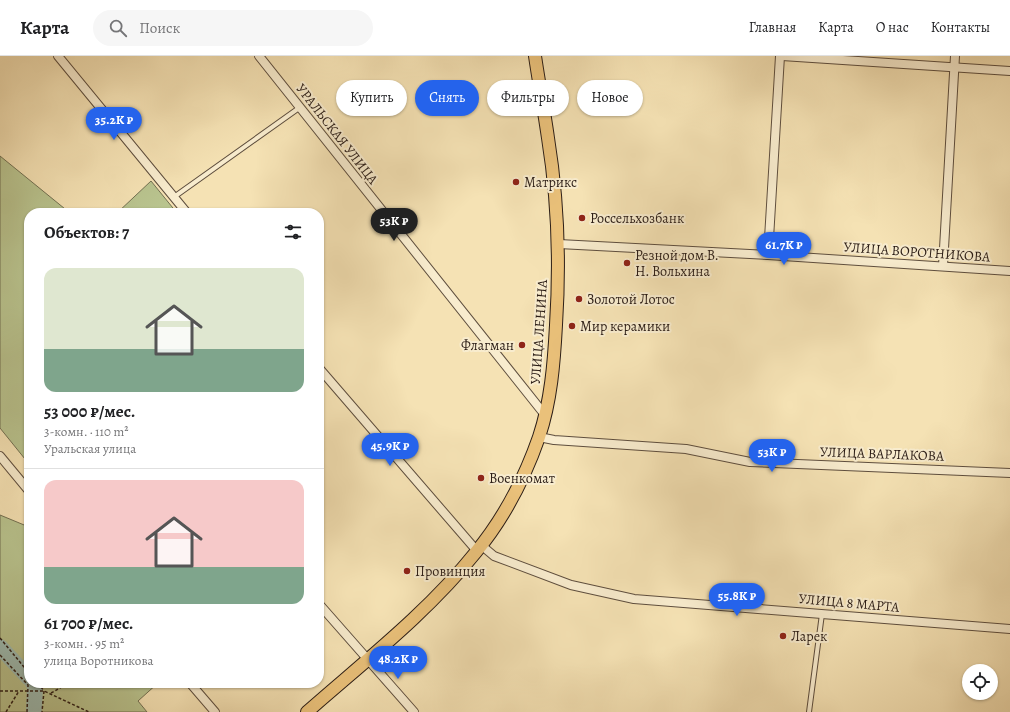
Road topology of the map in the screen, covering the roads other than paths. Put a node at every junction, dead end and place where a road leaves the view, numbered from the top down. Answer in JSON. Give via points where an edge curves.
{"nodes":[{"id":1,"x":58,"y":56,"type":"edge"},
{"id":2,"x":259,"y":56,"type":"edge"},
{"id":3,"x":535,"y":56,"type":"edge"},
{"id":4,"x":781,"y":56,"type":"edge"},
{"id":5,"x":955,"y":56,"type":"edge"},
{"id":6,"x":954,"y":68,"type":"junction"},
{"id":7,"x":1010,"y":71,"type":"edge"},
{"id":8,"x":299,"y":108,"type":"junction"},
{"id":9,"x":174,"y":198,"type":"junction"},
{"id":10,"x":182,"y":208,"type":"edge"},
{"id":11,"x":559,"y":244,"type":"junction"},
{"id":12,"x":768,"y":255,"type":"junction"},
{"id":13,"x":943,"y":266,"type":"junction"},
{"id":14,"x":1010,"y":271,"type":"edge"},
{"id":15,"x":324,"y":374,"type":"edge"},
{"id":16,"x":545,"y":415,"type":"junction"},
{"id":17,"x":539,"y":437,"type":"junction"},
{"id":18,"x":0,"y":456,"type":"edge"},
{"id":19,"x":1010,"y":473,"type":"edge"},
{"id":20,"x":24,"y":485,"type":"edge"},
{"id":21,"x":479,"y":548,"type":"junction"},
{"id":22,"x":324,"y":610,"type":"edge"},
{"id":23,"x":822,"y":614,"type":"junction"},
{"id":24,"x":1010,"y":629,"type":"edge"},
{"id":25,"x":367,"y":660,"type":"junction"},
{"id":26,"x":194,"y":688,"type":"edge"},
{"id":27,"x":215,"y":712,"type":"edge"},
{"id":28,"x":307,"y":712,"type":"edge"},
{"id":29,"x":414,"y":712,"type":"edge"},
{"id":30,"x":809,"y":712,"type":"edge"}],
"edges":[{"from":1,"to":9,"type":"street"},
{"from":2,"to":8,"type":"street","name":"УРАЛЬСКАЯ УЛИЦА"},
{"from":3,"to":11,"type":"main road","name":"УЛИЦА ЛЕНИНА","via":[[548,138]]},
{"from":4,"to":6,"type":"street"},
{"from":4,"to":12,"type":"street"},
{"from":5,"to":6,"type":"street"},
{"from":6,"to":7,"type":"street"},
{"from":6,"to":13,"type":"street"},
{"from":8,"to":9,"type":"lane"},
{"from":8,"to":16,"type":"street","name":"УРАЛЬСКАЯ УЛИЦА"},
{"from":9,"to":10,"type":"street"},
{"from":11,"to":12,"type":"street","name":"УЛИЦА ВОРОТНИКОВА"},
{"from":11,"to":16,"type":"main road","name":"УЛИЦА ЛЕНИНА","via":[[554,370]]},
{"from":12,"to":13,"type":"street","name":"УЛИЦА ВОРОТНИКОВА"},
{"from":13,"to":14,"type":"street","name":"УЛИЦА ВОРОТНИКОВА"},
{"from":15,"to":21,"type":"street","name":"УЛИЦА 8 МАРТА"},
{"from":16,"to":17,"type":"main road","name":"УЛИЦА ЛЕНИНА"},
{"from":17,"to":19,"type":"street","name":"УЛИЦА ВАРЛАКОВА","via":[[686,449],[750,462]]},
{"from":17,"to":21,"type":"main road","name":"УЛИЦА ЛЕНИНА","via":[[506,509]]},
{"from":18,"to":20,"type":"street"},
{"from":21,"to":23,"type":"street","name":"УЛИЦА 8 МАРТА","via":[[570,585],[634,599]]},
{"from":21,"to":25,"type":"main road","name":"УЛИЦА ЛЕНИНА","via":[[434,598]]},
{"from":22,"to":25,"type":"street"},
{"from":23,"to":24,"type":"street","name":"УЛИЦА 8 МАРТА"},
{"from":23,"to":30,"type":"lane"},
{"from":25,"to":28,"type":"main road","name":"УЛИЦА ЛЕНИНА"},
{"from":25,"to":29,"type":"street"},
{"from":26,"to":27,"type":"street"}]}
